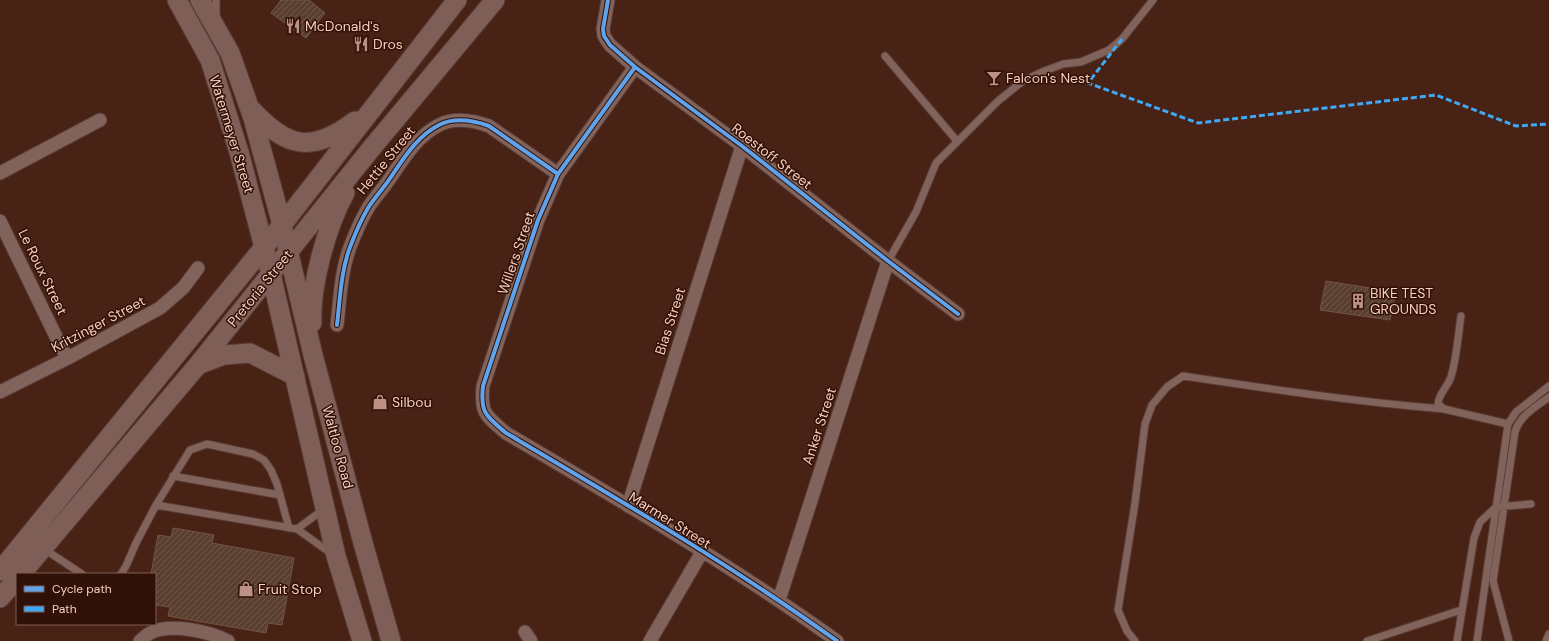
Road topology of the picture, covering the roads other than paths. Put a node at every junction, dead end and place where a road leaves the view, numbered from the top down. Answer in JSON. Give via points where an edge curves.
{"nodes":[{"id":1,"x":177,"y":0,"type":"edge"},
{"id":2,"x":200,"y":0,"type":"edge"},
{"id":3,"x":216,"y":0,"type":"edge"},
{"id":4,"x":457,"y":0,"type":"edge"},
{"id":5,"x":495,"y":0,"type":"edge"},
{"id":6,"x":608,"y":0,"type":"edge"},
{"id":7,"x":1153,"y":0,"type":"edge"},
{"id":8,"x":221,"y":38,"type":"junction"},
{"id":9,"x":885,"y":56,"type":"dead end"},
{"id":10,"x":635,"y":67,"type":"junction"},
{"id":11,"x":248,"y":106,"type":"junction"},
{"id":12,"x":370,"y":110,"type":"junction"},
{"id":13,"x":100,"y":120,"type":"dead end"},
{"id":14,"x":957,"y":142,"type":"junction"},
{"id":15,"x":742,"y":146,"type":"junction"},
{"id":16,"x":370,"y":150,"type":"junction"},
{"id":17,"x":0,"y":173,"type":"edge"},
{"id":18,"x":558,"y":174,"type":"junction"},
{"id":19,"x":0,"y":221,"type":"edge"},
{"id":20,"x":282,"y":225,"type":"junction"},
{"id":21,"x":264,"y":247,"type":"junction"},
{"id":22,"x":288,"y":252,"type":"junction"},
{"id":23,"x":888,"y":261,"type":"junction"},
{"id":24,"x":198,"y":268,"type":"dead end"},
{"id":25,"x":271,"y":274,"type":"junction"},
{"id":26,"x":958,"y":314,"type":"dead end"},
{"id":27,"x":1461,"y":316,"type":"dead end"},
{"id":28,"x":337,"y":325,"type":"dead end"},
{"id":29,"x":313,"y":355,"type":"junction"},
{"id":30,"x":68,"y":358,"type":"junction"},
{"id":31,"x":197,"y":366,"type":"junction"},
{"id":32,"x":295,"y":376,"type":"junction"},
{"id":33,"x":1549,"y":386,"type":"edge"},
{"id":34,"x":0,"y":392,"type":"edge"},
{"id":35,"x":1549,"y":397,"type":"edge"},
{"id":36,"x":1444,"y":409,"type":"junction"},
{"id":37,"x":491,"y":420,"type":"joint"},
{"id":38,"x":1508,"y":424,"type":"junction"},
{"id":39,"x":173,"y":476,"type":"junction"},
{"id":40,"x":280,"y":495,"type":"junction"},
{"id":41,"x":1531,"y":504,"type":"dead end"},
{"id":42,"x":156,"y":505,"type":"junction"},
{"id":43,"x":628,"y":506,"type":"junction"},
{"id":44,"x":1505,"y":506,"type":"junction"},
{"id":45,"x":1496,"y":507,"type":"junction"},
{"id":46,"x":325,"y":508,"type":"junction"},
{"id":47,"x":289,"y":528,"type":"junction"},
{"id":48,"x":297,"y":529,"type":"junction"},
{"id":49,"x":35,"y":543,"type":"junction"},
{"id":50,"x":702,"y":552,"type":"junction"},
{"id":51,"x":336,"y":556,"type":"junction"},
{"id":52,"x":0,"y":571,"type":"edge"},
{"id":53,"x":21,"y":573,"type":"edge"},
{"id":54,"x":80,"y":573,"type":"edge"},
{"id":55,"x":122,"y":573,"type":"edge"},
{"id":56,"x":16,"y":579,"type":"edge"},
{"id":57,"x":0,"y":598,"type":"edge"},
{"id":58,"x":779,"y":600,"type":"junction"},
{"id":59,"x":1461,"y":610,"type":"junction"},
{"id":60,"x":1549,"y":634,"type":"edge"},
{"id":61,"x":140,"y":641,"type":"edge"},
{"id":62,"x":228,"y":641,"type":"edge"},
{"id":63,"x":362,"y":641,"type":"edge"},
{"id":64,"x":391,"y":641,"type":"edge"},
{"id":65,"x":650,"y":641,"type":"edge"},
{"id":66,"x":836,"y":641,"type":"edge"},
{"id":67,"x":1135,"y":641,"type":"edge"},
{"id":68,"x":1367,"y":641,"type":"edge"},
{"id":69,"x":1457,"y":641,"type":"edge"},
{"id":70,"x":1477,"y":641,"type":"edge"},
{"id":71,"x":1509,"y":641,"type":"edge"},
{"id":72,"x":1546,"y":641,"type":"edge"}],
"edges":[{"from":1,"to":21,"type":"main road","name":"Watermeyer Street","via":[[210,60],[239,152]]},
{"from":2,"to":8,"type":"main road","name":"Watermeyer Street"},
{"from":3,"to":8,"type":"lane","via":[[215,12]]},
{"from":4,"to":12,"type":"main road","name":"Pretoria Street"},
{"from":5,"to":16,"type":"main road","name":"Pretoria Street"},
{"from":6,"to":10,"type":"street","name":"Roestoff Street","via":[[604,36],[610,45]]},
{"from":7,"to":14,"type":"lane","via":[[1122,39],[1109,50],[1081,62],[1053,67],[1023,81],[998,101]]},
{"from":8,"to":11,"type":"main road","name":"Watermeyer Street","via":[[230,53]]},
{"from":9,"to":14,"type":"lane"},
{"from":10,"to":15,"type":"street","name":"Roestoff Street"},
{"from":10,"to":18,"type":"street","name":"Willers Street"},
{"from":11,"to":12,"type":"main road","via":[[281,136],[304,142],[316,142],[331,137]]},
{"from":11,"to":20,"type":"main road","name":"Watermeyer Street","via":[[265,158]]},
{"from":12,"to":20,"type":"main road","name":"Pretoria Street"},
{"from":13,"to":17,"type":"street"},
{"from":14,"to":23,"type":"lane","via":[[936,163],[916,212]]},
{"from":15,"to":23,"type":"street","name":"Roestoff Street"},
{"from":15,"to":43,"type":"street","name":"Bias Street"},
{"from":16,"to":22,"type":"main road","name":"Pretoria Street"},
{"from":16,"to":29,"type":"main road","via":[[341,201],[325,242],[313,296]]},
{"from":18,"to":28,"type":"street","name":"Hettie Street","via":[[489,126],[477,122],[455,120],[440,125],[423,136],[368,208],[350,248],[342,280]]},
{"from":18,"to":37,"type":"street","name":"Willers Street","via":[[538,220],[483,386],[484,410]]},
{"from":19,"to":30,"type":"street","name":"Le Roux Street"},
{"from":20,"to":21,"type":"main road","name":"Pretoria Street"},
{"from":20,"to":22,"type":"main road","name":"Watermeyer Street"},
{"from":21,"to":25,"type":"main road","name":"Watermeyer Street"},
{"from":21,"to":49,"type":"main road","name":"Pretoria Street"},
{"from":22,"to":25,"type":"main road","name":"Pretoria Street"},
{"from":22,"to":29,"type":"main road","name":"Waltloo Road"},
{"from":23,"to":26,"type":"street","name":"Roestoff Street"},
{"from":23,"to":58,"type":"street","name":"Anker Street"},
{"from":24,"to":30,"type":"street","name":"Kritzinger Street","via":[[183,288],[160,308]]},
{"from":25,"to":31,"type":"main road","name":"Pretoria Street"},
{"from":25,"to":32,"type":"main road","name":"Waltloo Road"},
{"from":27,"to":36,"type":"lane","via":[[1450,378],[1438,402]]},
{"from":29,"to":64,"type":"main road","name":"Waltloo Road"},
{"from":30,"to":34,"type":"street","name":"Kritzinger Street"},
{"from":31,"to":32,"type":"main road","via":[[224,355],[250,353]]},
{"from":31,"to":49,"type":"main road","name":"Pretoria Street"},
{"from":32,"to":46,"type":"main road","name":"Waltloo Road"},
{"from":33,"to":38,"type":"lane","via":[[1516,412]]},
{"from":35,"to":44,"type":"lane","via":[[1523,416],[1518,424]]},
{"from":36,"to":38,"type":"lane"},
{"from":36,"to":67,"type":"lane","via":[[1325,397],[1183,376],[1167,387],[1152,405],[1145,424],[1118,610],[1127,631]]},
{"from":37,"to":43,"type":"street","name":"Marmer Street","via":[[506,433]]},
{"from":38,"to":45,"type":"lane"},
{"from":39,"to":40,"type":"lane"},
{"from":39,"to":40,"type":"lane","via":[[190,450],[207,444],[253,454],[264,460],[271,470]]},
{"from":39,"to":42,"type":"lane"},
{"from":40,"to":47,"type":"lane"},
{"from":41,"to":44,"type":"lane"},
{"from":42,"to":47,"type":"lane"},
{"from":42,"to":55,"type":"lane"},
{"from":43,"to":50,"type":"street","name":"Marmer Street"},
{"from":44,"to":45,"type":"lane"},
{"from":44,"to":71,"type":"lane","via":[[1493,581]]},
{"from":45,"to":59,"type":"lane","via":[[1480,522],[1477,529]]},
{"from":45,"to":70,"type":"lane"},
{"from":46,"to":48,"type":"lane"},
{"from":46,"to":51,"type":"main road","name":"Waltloo Road"},
{"from":47,"to":48,"type":"lane"},
{"from":48,"to":51,"type":"lane"},
{"from":49,"to":52,"type":"main road","name":"Pretoria Street"},
{"from":49,"to":53,"type":"main road","name":"Pretoria Street"},
{"from":49,"to":54,"type":"lane"},
{"from":50,"to":58,"type":"street","name":"Marmer Street"},
{"from":50,"to":65,"type":"street"},
{"from":51,"to":63,"type":"main road","name":"Waltloo Road"},
{"from":56,"to":57,"type":"main road"},
{"from":58,"to":66,"type":"street","name":"Marmer Street"},
{"from":59,"to":68,"type":"lane"},
{"from":59,"to":69,"type":"lane"},
{"from":60,"to":72,"type":"lane"},
{"from":61,"to":62,"type":"street","via":[[149,633],[164,629],[184,629]]}]}
